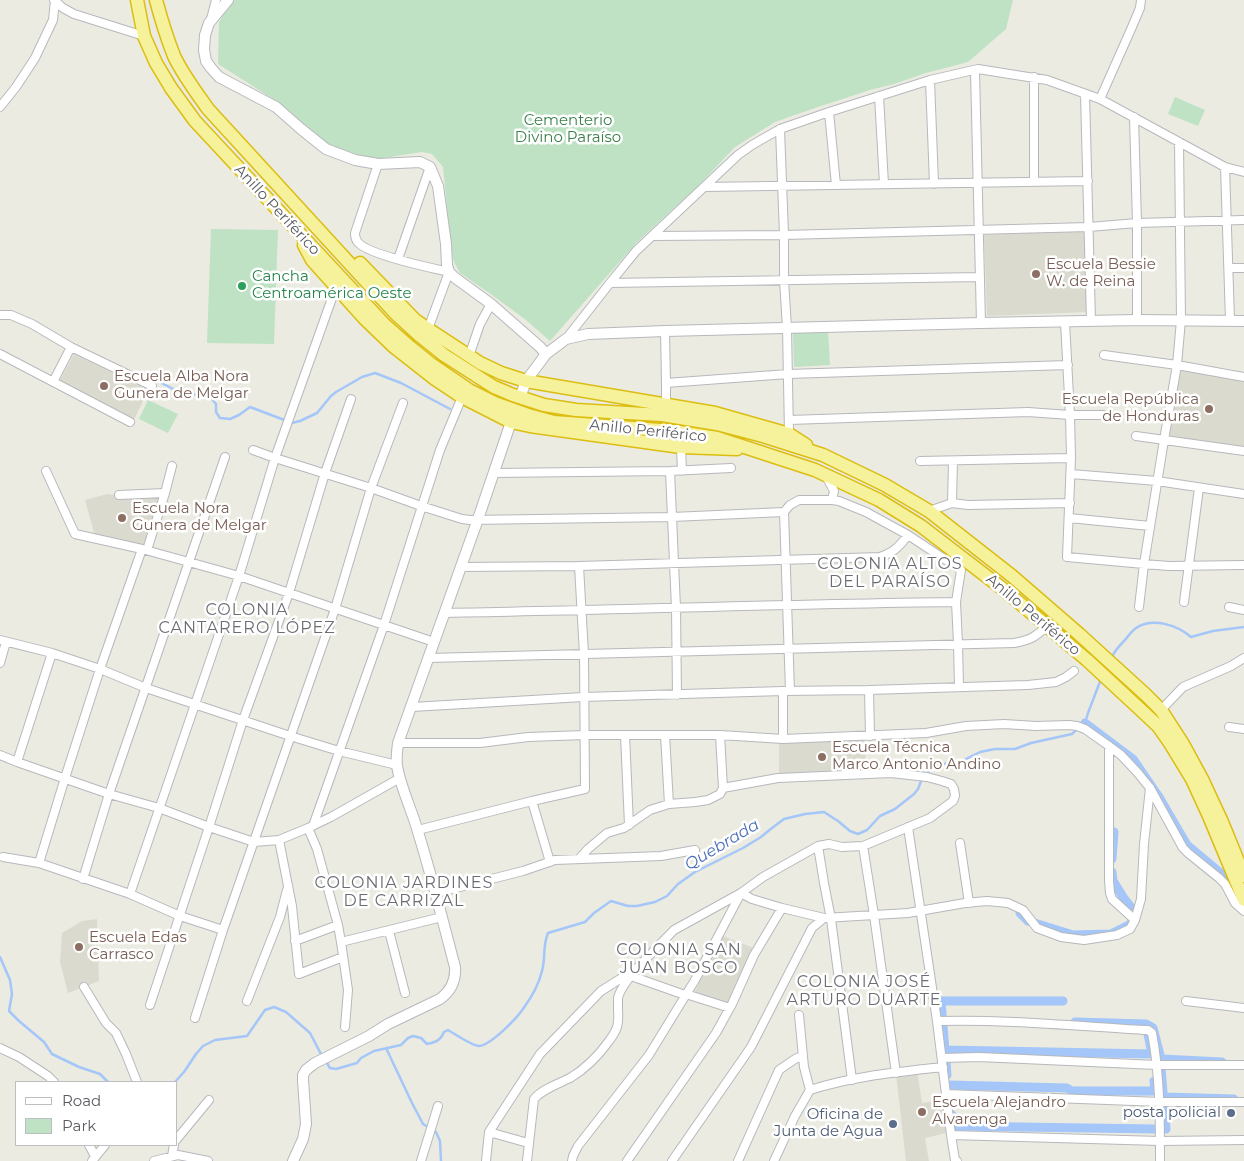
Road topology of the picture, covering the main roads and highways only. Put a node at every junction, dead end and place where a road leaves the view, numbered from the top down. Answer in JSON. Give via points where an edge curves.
{"nodes":[{"id":1,"x":137,"y":0,"type":"edge"},
{"id":2,"x":156,"y":0,"type":"edge"},
{"id":3,"x":305,"y":216,"type":"junction"},
{"id":4,"x":297,"y":231,"type":"junction"},
{"id":5,"x":756,"y":450,"type":"junction"},
{"id":6,"x":823,"y":456,"type":"junction"},
{"id":7,"x":1244,"y":876,"type":"edge"},
{"id":8,"x":1244,"y":900,"type":"edge"}],
"edges":[{"from":1,"to":4,"type":"highway","name":"Anillo Periférico","via":[[144,36],[171,88],[195,121]]},
{"from":2,"to":3,"type":"highway","name":"Anillo Periférico","via":[[175,57],[188,80],[208,108]]},
{"from":3,"to":6,"type":"highway","via":[[339,241],[415,320],[524,386],[715,413],[789,434]]},
{"from":3,"to":6,"type":"highway","name":"Anillo Periférico","via":[[419,335],[494,387],[544,405],[662,415],[717,424]]},
{"from":4,"to":5,"type":"highway","name":"Anillo Periférico","via":[[385,326],[431,364],[469,390],[497,404],[554,422],[717,438]]},
{"from":4,"to":5,"type":"highway","via":[[312,260],[393,346],[462,397],[511,421],[681,446]]},
{"from":5,"to":8,"type":"highway","name":"Anillo Periférico","via":[[815,470],[879,500],[921,526],[1088,660],[1158,726],[1170,743],[1195,786]]},
{"from":6,"to":7,"type":"highway","name":"Anillo Periférico","via":[[885,485],[929,512],[1012,576],[1161,710],[1202,779]]}]}
